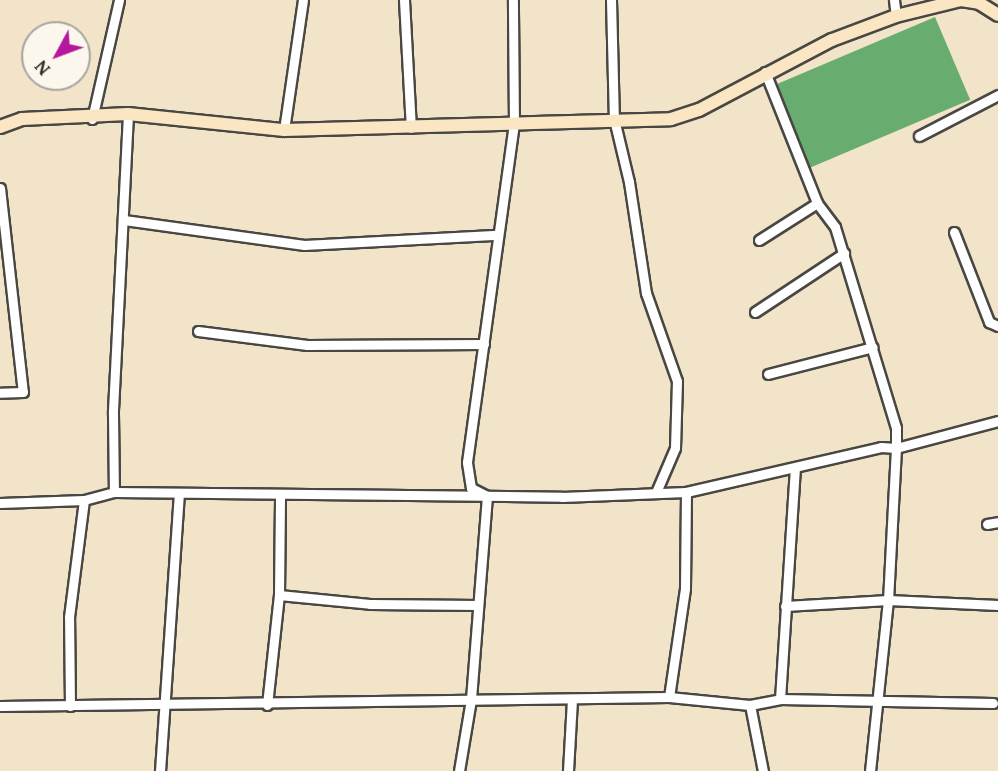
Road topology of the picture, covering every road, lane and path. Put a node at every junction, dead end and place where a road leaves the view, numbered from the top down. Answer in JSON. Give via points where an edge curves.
{"nodes":[{"id":1,"x":119,"y":0,"type":"edge"},
{"id":2,"x":303,"y":0,"type":"edge"},
{"id":3,"x":404,"y":0,"type":"edge"},
{"id":4,"x":513,"y":0,"type":"edge"},
{"id":5,"x":611,"y":0,"type":"edge"},
{"id":6,"x":894,"y":0,"type":"edge"},
{"id":7,"x":980,"y":1,"type":"edge"},
{"id":8,"x":998,"y":15,"type":"edge"},
{"id":9,"x":896,"y":16,"type":"junction"},
{"id":10,"x":765,"y":72,"type":"junction"},
{"id":11,"x":998,"y":95,"type":"edge"},
{"id":12,"x":128,"y":114,"type":"junction"},
{"id":13,"x":92,"y":119,"type":"junction"},
{"id":14,"x":614,"y":119,"type":"junction"},
{"id":15,"x":514,"y":125,"type":"junction"},
{"id":16,"x":0,"y":127,"type":"edge"},
{"id":17,"x":411,"y":128,"type":"junction"},
{"id":18,"x":285,"y":130,"type":"junction"},
{"id":19,"x":919,"y":136,"type":"dead end"},
{"id":20,"x":0,"y":188,"type":"edge"},
{"id":21,"x":817,"y":203,"type":"junction"},
{"id":22,"x":124,"y":220,"type":"junction"},
{"id":23,"x":954,"y":232,"type":"dead end"},
{"id":24,"x":498,"y":234,"type":"junction"},
{"id":25,"x":759,"y":240,"type":"dead end"},
{"id":26,"x":844,"y":253,"type":"junction"},
{"id":27,"x":5,"y":258,"type":"edge"},
{"id":28,"x":755,"y":312,"type":"dead end"},
{"id":29,"x":998,"y":326,"type":"edge"},
{"id":30,"x":198,"y":331,"type":"dead end"},
{"id":31,"x":485,"y":344,"type":"junction"},
{"id":32,"x":873,"y":346,"type":"junction"},
{"id":33,"x":768,"y":374,"type":"dead end"},
{"id":34,"x":0,"y":393,"type":"edge"},
{"id":35,"x":998,"y":421,"type":"edge"},
{"id":36,"x":896,"y":448,"type":"junction"},
{"id":37,"x":795,"y":470,"type":"junction"},
{"id":38,"x":657,"y":490,"type":"junction"},
{"id":39,"x":114,"y":492,"type":"junction"},
{"id":40,"x":686,"y":492,"type":"junction"},
{"id":41,"x":180,"y":494,"type":"junction"},
{"id":42,"x":280,"y":496,"type":"junction"},
{"id":43,"x":487,"y":496,"type":"junction"},
{"id":44,"x":84,"y":500,"type":"junction"},
{"id":45,"x":0,"y":503,"type":"edge"},
{"id":46,"x":998,"y":522,"type":"edge"},
{"id":47,"x":987,"y":524,"type":"dead end"},
{"id":48,"x":279,"y":595,"type":"junction"},
{"id":49,"x":888,"y":600,"type":"junction"},
{"id":50,"x":998,"y":605,"type":"edge"},
{"id":51,"x":478,"y":606,"type":"junction"},
{"id":52,"x":786,"y":606,"type":"junction"},
{"id":53,"x":670,"y":697,"type":"junction"},
{"id":54,"x":471,"y":699,"type":"junction"},
{"id":55,"x":572,"y":699,"type":"junction"},
{"id":56,"x":780,"y":699,"type":"junction"},
{"id":57,"x":993,"y":703,"type":"dead end"},
{"id":58,"x":167,"y":704,"type":"junction"},
{"id":59,"x":878,"y":704,"type":"junction"},
{"id":60,"x":267,"y":705,"type":"junction"},
{"id":61,"x":750,"y":705,"type":"junction"},
{"id":62,"x":0,"y":706,"type":"edge"},
{"id":63,"x":70,"y":706,"type":"junction"},
{"id":64,"x":160,"y":771,"type":"edge"},
{"id":65,"x":459,"y":771,"type":"edge"},
{"id":66,"x":568,"y":771,"type":"edge"},
{"id":67,"x":763,"y":771,"type":"edge"},
{"id":68,"x":870,"y":771,"type":"edge"}],
"edges":[{"from":1,"to":13,"type":"street"},
{"from":2,"to":18,"type":"street"},
{"from":3,"to":17,"type":"street"},
{"from":4,"to":15,"type":"street"},
{"from":5,"to":14,"type":"street"},
{"from":6,"to":9,"type":"street"},
{"from":7,"to":8,"type":"street"},
{"from":7,"to":9,"type":"street","via":[[961,0]]},
{"from":9,"to":10,"type":"street"},
{"from":10,"to":14,"type":"street","via":[[681,116]]},
{"from":10,"to":21,"type":"street"},
{"from":11,"to":19,"type":"street"},
{"from":12,"to":13,"type":"street"},
{"from":12,"to":18,"type":"street"},
{"from":12,"to":22,"type":"street"},
{"from":13,"to":16,"type":"street","via":[[22,119]]},
{"from":14,"to":15,"type":"street"},
{"from":14,"to":38,"type":"street","via":[[646,293],[677,382],[675,448]]},
{"from":15,"to":17,"type":"street"},
{"from":15,"to":24,"type":"street"},
{"from":17,"to":18,"type":"street"},
{"from":20,"to":27,"type":"street"},
{"from":21,"to":25,"type":"street"},
{"from":21,"to":26,"type":"street","via":[[835,227]]},
{"from":22,"to":24,"type":"street","via":[[304,245]]},
{"from":22,"to":39,"type":"street","via":[[113,414]]},
{"from":23,"to":29,"type":"street","via":[[989,323]]},
{"from":24,"to":31,"type":"street"},
{"from":26,"to":28,"type":"street"},
{"from":26,"to":32,"type":"street"},
{"from":27,"to":34,"type":"street","via":[[23,392]]},
{"from":30,"to":31,"type":"street","via":[[307,345]]},
{"from":31,"to":43,"type":"street","via":[[466,478],[471,488]]},
{"from":32,"to":33,"type":"street"},
{"from":32,"to":36,"type":"street","via":[[896,428]]},
{"from":35,"to":36,"type":"street"},
{"from":36,"to":37,"type":"street","via":[[881,447]]},
{"from":36,"to":49,"type":"street"},
{"from":37,"to":40,"type":"street"},
{"from":37,"to":52,"type":"street"},
{"from":38,"to":40,"type":"street"},
{"from":38,"to":43,"type":"street"},
{"from":39,"to":41,"type":"street"},
{"from":39,"to":44,"type":"street"},
{"from":40,"to":53,"type":"street","via":[[685,588]]},
{"from":41,"to":42,"type":"street"},
{"from":41,"to":58,"type":"street"},
{"from":42,"to":43,"type":"street"},
{"from":42,"to":48,"type":"street"},
{"from":43,"to":51,"type":"street"},
{"from":44,"to":45,"type":"street"},
{"from":44,"to":63,"type":"street","via":[[68,632]]},
{"from":46,"to":47,"type":"street"},
{"from":48,"to":51,"type":"street","via":[[316,601]]},
{"from":48,"to":60,"type":"street"},
{"from":49,"to":50,"type":"street"},
{"from":49,"to":52,"type":"street"},
{"from":49,"to":59,"type":"street"},
{"from":51,"to":54,"type":"street"},
{"from":52,"to":56,"type":"street"},
{"from":53,"to":55,"type":"street"},
{"from":53,"to":61,"type":"street"},
{"from":54,"to":55,"type":"street"},
{"from":54,"to":60,"type":"street"},
{"from":54,"to":65,"type":"street"},
{"from":55,"to":66,"type":"street"},
{"from":56,"to":59,"type":"street"},
{"from":56,"to":61,"type":"street"},
{"from":57,"to":59,"type":"street"},
{"from":58,"to":60,"type":"street"},
{"from":58,"to":63,"type":"street"},
{"from":58,"to":64,"type":"street"},
{"from":59,"to":68,"type":"street"},
{"from":61,"to":67,"type":"street"},
{"from":62,"to":63,"type":"street"}]}
